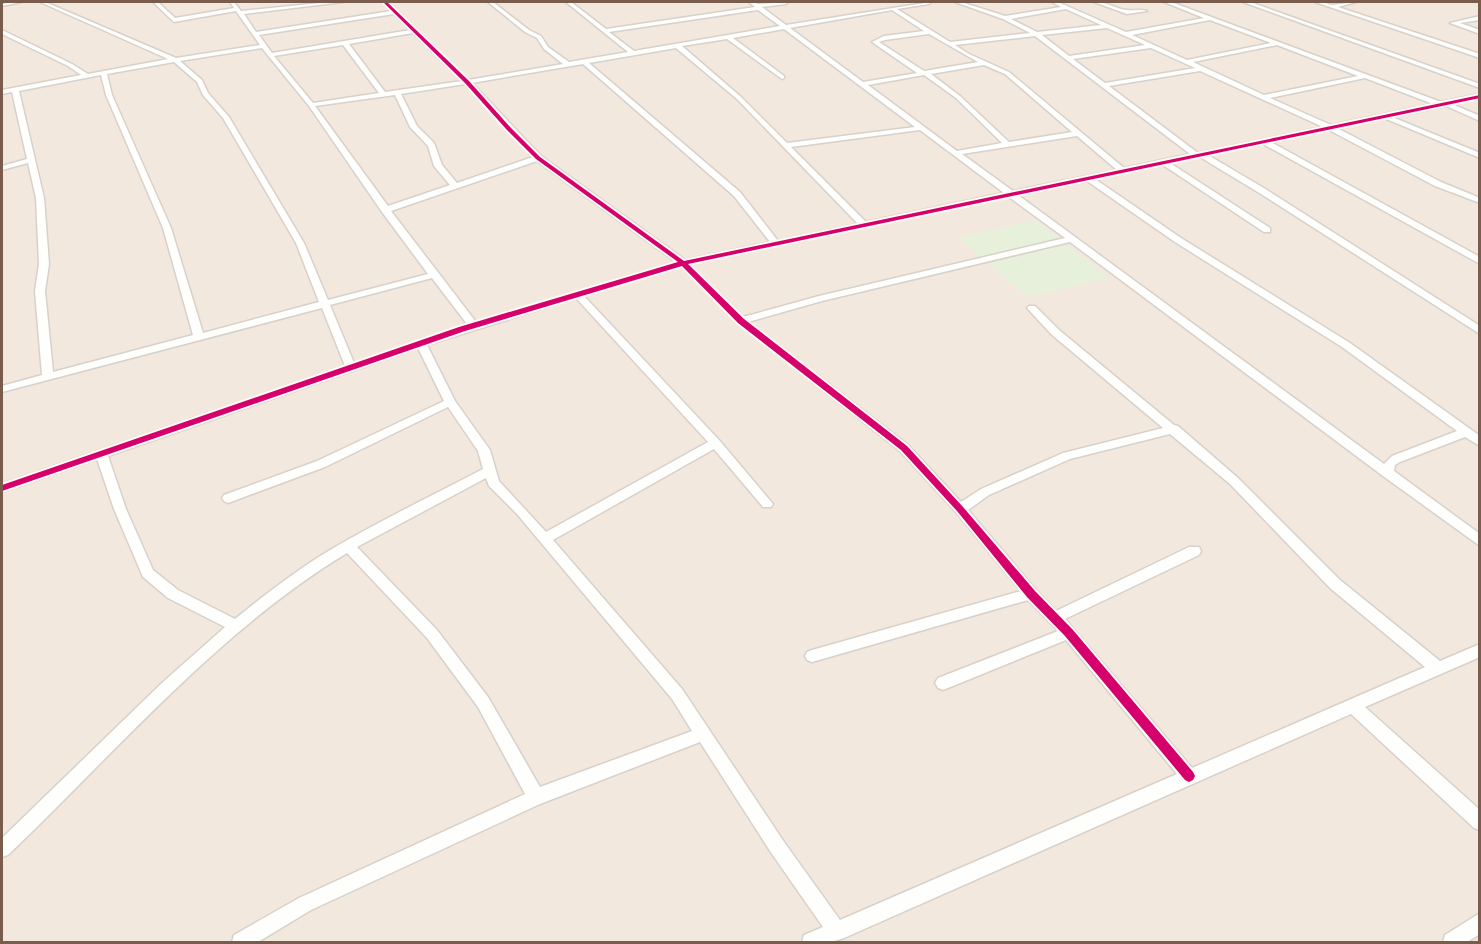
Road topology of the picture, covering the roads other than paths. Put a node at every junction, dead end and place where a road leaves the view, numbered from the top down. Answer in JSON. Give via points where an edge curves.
{"nodes":[{"id":1,"x":19,"y":2,"type":"edge"},
{"id":2,"x":42,"y":2,"type":"edge"},
{"id":3,"x":155,"y":2,"type":"edge"},
{"id":4,"x":232,"y":2,"type":"edge"},
{"id":5,"x":340,"y":2,"type":"edge"},
{"id":6,"x":385,"y":2,"type":"edge"},
{"id":7,"x":490,"y":2,"type":"edge"},
{"id":8,"x":568,"y":2,"type":"edge"},
{"id":9,"x":786,"y":2,"type":"edge"},
{"id":10,"x":929,"y":2,"type":"edge"},
{"id":11,"x":957,"y":2,"type":"edge"},
{"id":12,"x":1055,"y":2,"type":"edge"},
{"id":13,"x":1097,"y":2,"type":"edge"},
{"id":14,"x":1167,"y":2,"type":"edge"},
{"id":15,"x":1246,"y":2,"type":"edge"},
{"id":16,"x":1318,"y":2,"type":"edge"},
{"id":17,"x":1354,"y":2,"type":"edge"},
{"id":18,"x":2,"y":5,"type":"edge"},
{"id":19,"x":756,"y":5,"type":"edge"},
{"id":20,"x":1333,"y":6,"type":"junction"},
{"id":21,"x":1068,"y":7,"type":"junction"},
{"id":22,"x":892,"y":8,"type":"junction"},
{"id":23,"x":1117,"y":10,"type":"junction"},
{"id":24,"x":239,"y":11,"type":"junction"},
{"id":25,"x":1144,"y":11,"type":"dead end"},
{"id":26,"x":396,"y":12,"type":"junction"},
{"id":27,"x":1107,"y":12,"type":"dead end"},
{"id":28,"x":1097,"y":14,"type":"dead end"},
{"id":29,"x":1087,"y":15,"type":"junction"},
{"id":30,"x":1005,"y":18,"type":"junction"},
{"id":31,"x":1211,"y":18,"type":"junction"},
{"id":32,"x":1479,"y":18,"type":"edge"},
{"id":33,"x":1109,"y":26,"type":"junction"},
{"id":34,"x":784,"y":27,"type":"junction"},
{"id":35,"x":416,"y":31,"type":"junction"},
{"id":36,"x":2,"y":32,"type":"edge"},
{"id":37,"x":606,"y":32,"type":"junction"},
{"id":38,"x":928,"y":32,"type":"junction"},
{"id":39,"x":1479,"y":32,"type":"edge"},
{"id":40,"x":254,"y":34,"type":"junction"},
{"id":41,"x":1127,"y":34,"type":"junction"},
{"id":42,"x":1038,"y":35,"type":"junction"},
{"id":43,"x":727,"y":36,"type":"junction"},
{"id":44,"x":345,"y":43,"type":"junction"},
{"id":45,"x":1280,"y":43,"type":"junction"},
{"id":46,"x":948,"y":44,"type":"junction"},
{"id":47,"x":677,"y":45,"type":"junction"},
{"id":48,"x":1151,"y":45,"type":"junction"},
{"id":49,"x":263,"y":46,"type":"junction"},
{"id":50,"x":632,"y":53,"type":"junction"},
{"id":51,"x":270,"y":55,"type":"junction"},
{"id":52,"x":1479,"y":56,"type":"edge"},
{"id":53,"x":1068,"y":58,"type":"junction"},
{"id":54,"x":176,"y":60,"type":"junction"},
{"id":55,"x":583,"y":61,"type":"junction"},
{"id":56,"x":1186,"y":62,"type":"junction"},
{"id":57,"x":986,"y":63,"type":"junction"},
{"id":58,"x":567,"y":64,"type":"junction"},
{"id":59,"x":1200,"y":69,"type":"junction"},
{"id":60,"x":103,"y":72,"type":"junction"},
{"id":61,"x":923,"y":73,"type":"junction"},
{"id":62,"x":87,"y":76,"type":"junction"},
{"id":63,"x":1367,"y":76,"type":"junction"},
{"id":64,"x":782,"y":77,"type":"dead end"},
{"id":65,"x":467,"y":82,"type":"junction"},
{"id":66,"x":862,"y":84,"type":"junction"},
{"id":67,"x":1102,"y":85,"type":"junction"},
{"id":68,"x":1479,"y":86,"type":"edge"},
{"id":69,"x":15,"y":89,"type":"junction"},
{"id":70,"x":2,"y":92,"type":"edge"},
{"id":71,"x":397,"y":92,"type":"junction"},
{"id":72,"x":383,"y":94,"type":"junction"},
{"id":73,"x":1479,"y":96,"type":"edge"},
{"id":74,"x":1263,"y":97,"type":"junction"},
{"id":75,"x":1444,"y":104,"type":"junction"},
{"id":76,"x":311,"y":105,"type":"junction"},
{"id":77,"x":1387,"y":117,"type":"junction"},
{"id":78,"x":1479,"y":119,"type":"edge"},
{"id":79,"x":922,"y":128,"type":"junction"},
{"id":80,"x":1331,"y":128,"type":"junction"},
{"id":81,"x":1080,"y":133,"type":"junction"},
{"id":82,"x":1266,"y":142,"type":"junction"},
{"id":83,"x":786,"y":144,"type":"junction"},
{"id":84,"x":1008,"y":145,"type":"junction"},
{"id":85,"x":956,"y":153,"type":"junction"},
{"id":86,"x":1199,"y":156,"type":"junction"},
{"id":87,"x":1479,"y":156,"type":"edge"},
{"id":88,"x":538,"y":158,"type":"junction"},
{"id":89,"x":32,"y":160,"type":"junction"},
{"id":90,"x":1165,"y":163,"type":"junction"},
{"id":91,"x":2,"y":168,"type":"edge"},
{"id":92,"x":1124,"y":172,"type":"junction"},
{"id":93,"x":1090,"y":179,"type":"junction"},
{"id":94,"x":455,"y":186,"type":"junction"},
{"id":95,"x":1013,"y":195,"type":"junction"},
{"id":96,"x":1479,"y":201,"type":"edge"},
{"id":97,"x":385,"y":210,"type":"junction"},
{"id":98,"x":864,"y":225,"type":"junction"},
{"id":99,"x":1267,"y":230,"type":"dead end"},
{"id":100,"x":1073,"y":239,"type":"junction"},
{"id":101,"x":776,"y":243,"type":"junction"},
{"id":102,"x":1479,"y":261,"type":"edge"},
{"id":103,"x":683,"y":263,"type":"junction"},
{"id":104,"x":434,"y":275,"type":"junction"},
{"id":105,"x":578,"y":295,"type":"junction"},
{"id":106,"x":325,"y":305,"type":"junction"},
{"id":107,"x":1032,"y":308,"type":"dead end"},
{"id":108,"x":741,"y":321,"type":"junction"},
{"id":109,"x":474,"y":326,"type":"junction"},
{"id":110,"x":1479,"y":331,"type":"edge"},
{"id":111,"x":199,"y":338,"type":"junction"},
{"id":112,"x":421,"y":343,"type":"junction"},
{"id":113,"x":351,"y":368,"type":"junction"},
{"id":114,"x":48,"y":378,"type":"junction"},
{"id":115,"x":2,"y":389,"type":"edge"},
{"id":116,"x":450,"y":402,"type":"junction"},
{"id":117,"x":1174,"y":429,"type":"junction"},
{"id":118,"x":1466,"y":432,"type":"junction"},
{"id":119,"x":715,"y":442,"type":"junction"},
{"id":120,"x":1479,"y":442,"type":"edge"},
{"id":121,"x":101,"y":453,"type":"junction"},
{"id":122,"x":489,"y":471,"type":"junction"},
{"id":123,"x":1387,"y":472,"type":"junction"},
{"id":124,"x":2,"y":488,"type":"edge"},
{"id":125,"x":228,"y":498,"type":"dead end"},
{"id":126,"x":766,"y":504,"type":"dead end"},
{"id":127,"x":960,"y":509,"type":"junction"},
{"id":128,"x":544,"y":539,"type":"junction"},
{"id":129,"x":1479,"y":541,"type":"edge"},
{"id":130,"x":350,"y":547,"type":"junction"},
{"id":131,"x":1194,"y":551,"type":"dead end"},
{"id":132,"x":1031,"y":594,"type":"junction"},
{"id":133,"x":1054,"y":618,"type":"junction"},
{"id":134,"x":237,"y":626,"type":"junction"},
{"id":135,"x":1069,"y":633,"type":"junction"},
{"id":136,"x":1479,"y":650,"type":"edge"},
{"id":137,"x":812,"y":656,"type":"dead end"},
{"id":138,"x":1438,"y":668,"type":"junction"},
{"id":139,"x":944,"y":683,"type":"dead end"},
{"id":140,"x":1352,"y":705,"type":"junction"},
{"id":141,"x":703,"y":734,"type":"junction"},
{"id":142,"x":1190,"y":776,"type":"junction"},
{"id":143,"x":536,"y":797,"type":"junction"},
{"id":144,"x":1479,"y":822,"type":"edge"},
{"id":145,"x":2,"y":849,"type":"edge"},
{"id":146,"x":1479,"y":922,"type":"edge"},
{"id":147,"x":837,"y":931,"type":"junction"},
{"id":148,"x":242,"y":942,"type":"edge"},
{"id":149,"x":811,"y":942,"type":"edge"},
{"id":150,"x":1452,"y":942,"type":"edge"}],
"edges":[{"from":1,"to":18,"type":"street"},
{"from":2,"to":54,"type":"street"},
{"from":3,"to":24,"type":"street","via":[[174,20]]},
{"from":4,"to":24,"type":"street"},
{"from":5,"to":24,"type":"street"},
{"from":6,"to":26,"type":"street"},
{"from":7,"to":58,"type":"street","via":[[526,31],[539,36],[546,48]]},
{"from":8,"to":37,"type":"street"},
{"from":9,"to":19,"type":"street"},
{"from":10,"to":22,"type":"street"},
{"from":11,"to":30,"type":"street"},
{"from":12,"to":21,"type":"street"},
{"from":13,"to":23,"type":"street"},
{"from":14,"to":31,"type":"street"},
{"from":15,"to":68,"type":"street"},
{"from":16,"to":20,"type":"street"},
{"from":17,"to":20,"type":"street"},
{"from":19,"to":34,"type":"street"},
{"from":19,"to":37,"type":"street"},
{"from":20,"to":52,"type":"street"},
{"from":21,"to":29,"type":"street"},
{"from":21,"to":30,"type":"street"},
{"from":22,"to":34,"type":"street"},
{"from":22,"to":38,"type":"street"},
{"from":23,"to":25,"type":"street"},
{"from":23,"to":27,"type":"street"},
{"from":24,"to":40,"type":"street"},
{"from":26,"to":35,"type":"street"},
{"from":26,"to":40,"type":"street"},
{"from":28,"to":29,"type":"street"},
{"from":29,"to":33,"type":"street"},
{"from":30,"to":42,"type":"street"},
{"from":31,"to":41,"type":"street"},
{"from":31,"to":45,"type":"street"},
{"from":32,"to":39,"type":"street","via":[[1453,23]]},
{"from":33,"to":41,"type":"street"},
{"from":33,"to":42,"type":"street"},
{"from":34,"to":43,"type":"street"},
{"from":34,"to":66,"type":"street"},
{"from":35,"to":44,"type":"street"},
{"from":35,"to":65,"type":"street"},
{"from":36,"to":62,"type":"street"},
{"from":37,"to":50,"type":"street"},
{"from":38,"to":46,"type":"street"},
{"from":38,"to":61,"type":"street","via":[[875,42]]},
{"from":40,"to":49,"type":"street"},
{"from":41,"to":48,"type":"street"},
{"from":42,"to":46,"type":"street"},
{"from":42,"to":53,"type":"street"},
{"from":43,"to":47,"type":"street"},
{"from":43,"to":64,"type":"street"},
{"from":44,"to":51,"type":"street"},
{"from":44,"to":72,"type":"street"},
{"from":45,"to":56,"type":"street"},
{"from":45,"to":63,"type":"street"},
{"from":46,"to":57,"type":"street"},
{"from":47,"to":50,"type":"street"},
{"from":47,"to":83,"type":"street"},
{"from":48,"to":53,"type":"street"},
{"from":48,"to":56,"type":"street"},
{"from":49,"to":51,"type":"street"},
{"from":49,"to":54,"type":"street"},
{"from":50,"to":55,"type":"street"},
{"from":51,"to":76,"type":"street"},
{"from":53,"to":67,"type":"street"},
{"from":54,"to":60,"type":"street"},
{"from":54,"to":106,"type":"street","via":[[200,81],[204,94],[226,117],[300,243]]},
{"from":55,"to":58,"type":"street"},
{"from":55,"to":101,"type":"street","via":[[736,194]]},
{"from":56,"to":59,"type":"street"},
{"from":57,"to":61,"type":"street"},
{"from":57,"to":81,"type":"street","via":[[1007,73]]},
{"from":58,"to":65,"type":"street"},
{"from":59,"to":67,"type":"street"},
{"from":59,"to":74,"type":"street"},
{"from":60,"to":62,"type":"street"},
{"from":60,"to":111,"type":"street","via":[[109,95],[167,228]]},
{"from":61,"to":66,"type":"street"},
{"from":61,"to":84,"type":"street","via":[[958,97]]},
{"from":62,"to":69,"type":"street"},
{"from":63,"to":74,"type":"street"},
{"from":63,"to":75,"type":"street"},
{"from":65,"to":71,"type":"street"},
{"from":65,"to":88,"type":"street"},
{"from":66,"to":79,"type":"street"},
{"from":67,"to":86,"type":"street"},
{"from":69,"to":70,"type":"street"},
{"from":69,"to":89,"type":"street"},
{"from":71,"to":72,"type":"street"},
{"from":71,"to":94,"type":"street","via":[[414,127],[431,145],[438,166]]},
{"from":72,"to":76,"type":"street"},
{"from":73,"to":75,"type":"street"},
{"from":74,"to":80,"type":"street"},
{"from":75,"to":77,"type":"street"},
{"from":75,"to":78,"type":"street"},
{"from":76,"to":97,"type":"street"},
{"from":77,"to":80,"type":"street"},
{"from":77,"to":87,"type":"street"},
{"from":79,"to":83,"type":"street"},
{"from":79,"to":85,"type":"street"},
{"from":80,"to":82,"type":"street"},
{"from":80,"to":96,"type":"street"},
{"from":81,"to":84,"type":"street"},
{"from":81,"to":92,"type":"street"},
{"from":82,"to":86,"type":"street"},
{"from":82,"to":102,"type":"street"},
{"from":83,"to":98,"type":"street"},
{"from":84,"to":85,"type":"street"},
{"from":85,"to":95,"type":"street"},
{"from":86,"to":90,"type":"street"},
{"from":86,"to":110,"type":"street","via":[[1264,192]]},
{"from":88,"to":94,"type":"street"},
{"from":88,"to":103,"type":"street"},
{"from":89,"to":91,"type":"street"},
{"from":89,"to":114,"type":"street","via":[[44,247],[40,291]]},
{"from":90,"to":92,"type":"street"},
{"from":90,"to":99,"type":"street"},
{"from":92,"to":93,"type":"street"},
{"from":93,"to":95,"type":"street"},
{"from":93,"to":118,"type":"street","via":[[1178,240],[1347,345]]},
{"from":94,"to":97,"type":"street"},
{"from":95,"to":98,"type":"street"},
{"from":95,"to":100,"type":"street"},
{"from":97,"to":104,"type":"street"},
{"from":98,"to":101,"type":"street"},
{"from":100,"to":108,"type":"street"},
{"from":100,"to":123,"type":"street"},
{"from":101,"to":103,"type":"street"},
{"from":103,"to":105,"type":"street"},
{"from":103,"to":108,"type":"street"},
{"from":104,"to":106,"type":"street"},
{"from":104,"to":109,"type":"street"},
{"from":105,"to":109,"type":"street"},
{"from":105,"to":119,"type":"street"},
{"from":106,"to":111,"type":"street"},
{"from":106,"to":113,"type":"street"},
{"from":107,"to":117,"type":"street","via":[[1055,332]]},
{"from":108,"to":127,"type":"street","via":[[904,448]]},
{"from":109,"to":112,"type":"street"},
{"from":111,"to":114,"type":"street"},
{"from":112,"to":113,"type":"street"},
{"from":112,"to":116,"type":"street"},
{"from":113,"to":121,"type":"street"},
{"from":114,"to":115,"type":"street"},
{"from":116,"to":122,"type":"street","via":[[484,450]]},
{"from":116,"to":125,"type":"street","via":[[321,464]]},
{"from":117,"to":127,"type":"street","via":[[1067,456],[985,492]]},
{"from":117,"to":138,"type":"street","via":[[1234,481],[1335,584]]},
{"from":118,"to":120,"type":"street"},
{"from":118,"to":123,"type":"street","via":[[1396,459]]},
{"from":119,"to":126,"type":"street"},
{"from":119,"to":128,"type":"street"},
{"from":121,"to":124,"type":"street"},
{"from":121,"to":134,"type":"street","via":[[148,573],[173,594]]},
{"from":122,"to":128,"type":"street","via":[[493,483]]},
{"from":122,"to":130,"type":"street"},
{"from":123,"to":129,"type":"street"},
{"from":127,"to":132,"type":"street"},
{"from":128,"to":141,"type":"street","via":[[677,694]]},
{"from":130,"to":134,"type":"street","via":[[274,595]]},
{"from":130,"to":143,"type":"street","via":[[439,642],[483,702]]},
{"from":131,"to":133,"type":"street"},
{"from":132,"to":133,"type":"street"},
{"from":132,"to":137,"type":"street"},
{"from":133,"to":135,"type":"street"},
{"from":134,"to":145,"type":"street"},
{"from":135,"to":139,"type":"street"},
{"from":135,"to":142,"type":"street"},
{"from":136,"to":138,"type":"street"},
{"from":138,"to":140,"type":"street"},
{"from":140,"to":142,"type":"street"},
{"from":140,"to":144,"type":"street"},
{"from":141,"to":143,"type":"street"},
{"from":141,"to":147,"type":"street"},
{"from":142,"to":147,"type":"street"},
{"from":143,"to":148,"type":"street","via":[[305,904]]},
{"from":146,"to":150,"type":"street"},
{"from":147,"to":149,"type":"street"}]}
